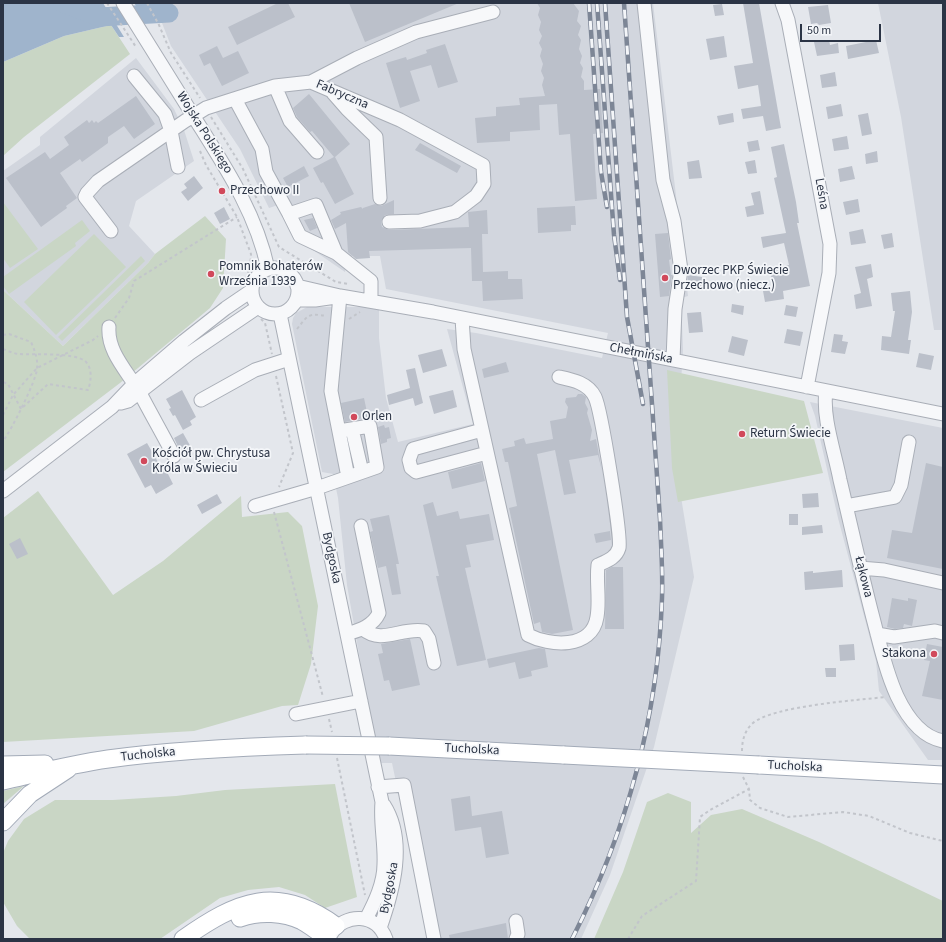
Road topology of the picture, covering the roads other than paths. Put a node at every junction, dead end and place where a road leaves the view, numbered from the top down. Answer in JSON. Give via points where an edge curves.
{"nodes":[{"id":1,"x":123,"y":3,"type":"edge"},
{"id":2,"x":644,"y":3,"type":"edge"},
{"id":3,"x":782,"y":3,"type":"edge"},
{"id":4,"x":493,"y":12,"type":"dead end"},
{"id":5,"x":134,"y":76,"type":"dead end"},
{"id":6,"x":311,"y":82,"type":"junction"},
{"id":7,"x":275,"y":86,"type":"junction"},
{"id":8,"x":330,"y":90,"type":"junction"},
{"id":9,"x":235,"y":99,"type":"junction"},
{"id":10,"x":194,"y":117,"type":"junction"},
{"id":11,"x":171,"y":131,"type":"junction"},
{"id":12,"x":316,"y":152,"type":"dead end"},
{"id":13,"x":178,"y":167,"type":"dead end"},
{"id":14,"x":380,"y":198,"type":"dead end"},
{"id":15,"x":289,"y":214,"type":"junction"},
{"id":16,"x":389,"y":222,"type":"dead end"},
{"id":17,"x":111,"y":231,"type":"dead end"},
{"id":18,"x":336,"y":253,"type":"junction"},
{"id":19,"x":268,"y":269,"type":"junction"},
{"id":20,"x":297,"y":286,"type":"junction"},
{"id":21,"x":247,"y":289,"type":"junction"},
{"id":22,"x":340,"y":296,"type":"junction"},
{"id":23,"x":296,"y":300,"type":"junction"},
{"id":24,"x":371,"y":301,"type":"junction"},
{"id":25,"x":258,"y":313,"type":"junction"},
{"id":26,"x":280,"y":314,"type":"junction"},
{"id":27,"x":462,"y":318,"type":"junction"},
{"id":28,"x":109,"y":327,"type":"road end"},
{"id":29,"x":289,"y":359,"type":"junction"},
{"id":30,"x":673,"y":360,"type":"junction"},
{"id":31,"x":559,"y":377,"type":"dead end"},
{"id":32,"x":807,"y":387,"type":"junction"},
{"id":33,"x":136,"y":388,"type":"junction"},
{"id":34,"x":826,"y":391,"type":"junction"},
{"id":35,"x":201,"y":400,"type":"dead end"},
{"id":36,"x":943,"y":414,"type":"edge"},
{"id":37,"x":482,"y":430,"type":"junction"},
{"id":38,"x":339,"y":431,"type":"junction"},
{"id":39,"x":909,"y":442,"type":"dead end"},
{"id":40,"x":487,"y":453,"type":"junction"},
{"id":41,"x":174,"y":456,"type":"dead end"},
{"id":42,"x":348,"y":477,"type":"junction"},
{"id":43,"x":316,"y":488,"type":"junction"},
{"id":44,"x":3,"y":491,"type":"edge"},
{"id":45,"x":255,"y":506,"type":"dead end"},
{"id":46,"x":846,"y":506,"type":"junction"},
{"id":47,"x":361,"y":526,"type":"dead end"},
{"id":48,"x":860,"y":568,"type":"junction"},
{"id":49,"x":943,"y":583,"type":"edge"},
{"id":50,"x":363,"y":629,"type":"junction"},
{"id":51,"x":943,"y":633,"type":"edge"},
{"id":52,"x":347,"y":634,"type":"junction"},
{"id":53,"x":877,"y":634,"type":"junction"},
{"id":54,"x":434,"y":663,"type":"dead end"},
{"id":55,"x":361,"y":701,"type":"junction"},
{"id":56,"x":296,"y":714,"type":"dead end"},
{"id":57,"x":943,"y":741,"type":"edge"},
{"id":58,"x":75,"y":764,"type":"junction"},
{"id":59,"x":3,"y":765,"type":"edge"},
{"id":60,"x":943,"y":776,"type":"edge"},
{"id":61,"x":3,"y":781,"type":"edge"},
{"id":62,"x":378,"y":787,"type":"junction"},
{"id":63,"x":382,"y":802,"type":"junction"},
{"id":64,"x":3,"y":822,"type":"edge"},
{"id":65,"x":366,"y":919,"type":"junction"},
{"id":66,"x":516,"y":921,"type":"dead end"},
{"id":67,"x":331,"y":934,"type":"edge"},
{"id":68,"x":383,"y":934,"type":"edge"},
{"id":69,"x":183,"y":939,"type":"edge"},
{"id":70,"x":202,"y":939,"type":"edge"},
{"id":71,"x":434,"y":939,"type":"edge"},
{"id":72,"x":516,"y":939,"type":"edge"}],
"edges":[{"from":1,"to":10,"type":"street","name":"Wojska Polskiego","via":[[143,47]]},
{"from":2,"to":30,"type":"street","via":[[663,180],[674,221],[681,270],[675,309]]},
{"from":3,"to":32,"type":"street","name":"Leśna","via":[[788,20],[830,244],[829,273]]},
{"from":4,"to":6,"type":"street","via":[[416,32]]},
{"from":5,"to":11,"type":"street","via":[[165,114]]},
{"from":6,"to":7,"type":"street","name":"Fabryczna"},
{"from":6,"to":8,"type":"street","name":"Fabryczna"},
{"from":7,"to":9,"type":"street","name":"Fabryczna"},
{"from":7,"to":12,"type":"street","via":[[290,121]]},
{"from":8,"to":14,"type":"street","via":[[376,137]]},
{"from":8,"to":16,"type":"street","name":"Fabryczna","via":[[400,120],[482,165],[484,184],[476,196],[455,212],[420,221]]},
{"from":9,"to":10,"type":"street","name":"Fabryczna","via":[[206,108]]},
{"from":9,"to":15,"type":"street","via":[[262,149],[266,172]]},
{"from":10,"to":11,"type":"street","name":"Fabryczna"},
{"from":10,"to":19,"type":"street","name":"Wojska Polskiego","via":[[226,167],[250,212],[265,250]]},
{"from":11,"to":13,"type":"street"},
{"from":11,"to":17,"type":"street","name":"Fabryczna","via":[[98,181],[87,193],[85,197]]},
{"from":15,"to":18,"type":"street","via":[[300,236]]},
{"from":15,"to":18,"type":"street","via":[[316,205]]},
{"from":18,"to":24,"type":"street","via":[[371,281]]},
{"from":19,"to":20,"type":"street","via":[[283,269],[290,273]]},
{"from":19,"to":21,"type":"street","via":[[256,277]]},
{"from":20,"to":22,"type":"street","name":"Chełmińska"},
{"from":20,"to":23,"type":"street"},
{"from":21,"to":25,"type":"street"},
{"from":21,"to":33,"type":"street","via":[[184,340]]},
{"from":22,"to":23,"type":"street","name":"Chełmińska"},
{"from":22,"to":24,"type":"street","name":"Chełmińska"},
{"from":22,"to":38,"type":"street","via":[[331,391]]},
{"from":23,"to":26,"type":"street","via":[[287,311]]},
{"from":24,"to":27,"type":"street","name":"Chełmińska"},
{"from":25,"to":26,"type":"street"},
{"from":25,"to":33,"type":"street","via":[[215,336]]},
{"from":26,"to":29,"type":"street","name":"Bydgoska"},
{"from":27,"to":30,"type":"street","name":"Chełmińska"},
{"from":27,"to":37,"type":"street","via":[[464,349]]},
{"from":28,"to":33,"type":"street","via":[[108,336],[122,368]]},
{"from":29,"to":35,"type":"street","via":[[255,370]]},
{"from":29,"to":43,"type":"street","name":"Bydgoska"},
{"from":30,"to":32,"type":"street","name":"Chełmińska"},
{"from":31,"to":40,"type":"street","via":[[579,381],[595,397],[611,477],[620,544],[613,558],[598,565],[597,618],[582,640],[570,643],[539,641],[528,635]]},
{"from":32,"to":34,"type":"street","name":"Chełmińska"},
{"from":33,"to":41,"type":"street"},
{"from":33,"to":44,"type":"street","via":[[128,401],[112,407]]},
{"from":34,"to":36,"type":"street","name":"Chełmińska"},
{"from":34,"to":46,"type":"street","name":"Łąkowa","via":[[826,414]]},
{"from":37,"to":40,"type":"street"},
{"from":37,"to":40,"type":"street","via":[[413,449],[409,460],[411,468],[416,472]]},
{"from":38,"to":42,"type":"street"},
{"from":38,"to":42,"type":"street","via":[[370,426],[377,467]]},
{"from":39,"to":46,"type":"street","via":[[901,485],[895,498]]},
{"from":42,"to":43,"type":"street"},
{"from":43,"to":45,"type":"street"},
{"from":43,"to":52,"type":"street","name":"Bydgoska"},
{"from":46,"to":48,"type":"street","name":"Łąkowa"},
{"from":47,"to":50,"type":"street","via":[[379,612],[376,619]]},
{"from":48,"to":49,"type":"street","via":[[884,570]]},
{"from":48,"to":53,"type":"street","name":"Łąkowa"},
{"from":50,"to":52,"type":"street"},
{"from":50,"to":54,"type":"street","via":[[370,635],[380,637],[412,629],[424,631],[429,639]]},
{"from":51,"to":53,"type":"street","via":[[894,637]]},
{"from":52,"to":55,"type":"street","name":"Bydgoska"},
{"from":53,"to":57,"type":"street","name":"Łąkowa","via":[[897,696],[911,720],[924,733]]},
{"from":55,"to":56,"type":"street"},
{"from":55,"to":62,"type":"street","name":"Bydgoska"},
{"from":58,"to":59,"type":"main road"},
{"from":58,"to":60,"type":"main road","name":"Tucholska","bridge":true,"via":[[195,749],[306,744]]},
{"from":58,"to":61,"type":"main road","name":"Tucholska"},
{"from":58,"to":64,"type":"main road","via":[[30,794]]},
{"from":62,"to":63,"type":"street","name":"Bydgoska"},
{"from":62,"to":71,"type":"street","via":[[404,785]]},
{"from":63,"to":65,"type":"street","name":"Bydgoska","via":[[384,865],[381,882]]},
{"from":63,"to":68,"type":"street","name":"Bydgoska","via":[[388,812],[396,852],[395,875]]},
{"from":65,"to":67,"type":"street","via":[[352,919]]},
{"from":65,"to":68,"type":"street"},
{"from":66,"to":72,"type":"street"},
{"from":67,"to":69,"type":"main road","via":[[311,910],[292,903],[273,901],[257,902],[232,909],[213,918]]},
{"from":67,"to":70,"type":"main road","via":[[302,921],[277,914],[244,916],[225,924]]}]}
